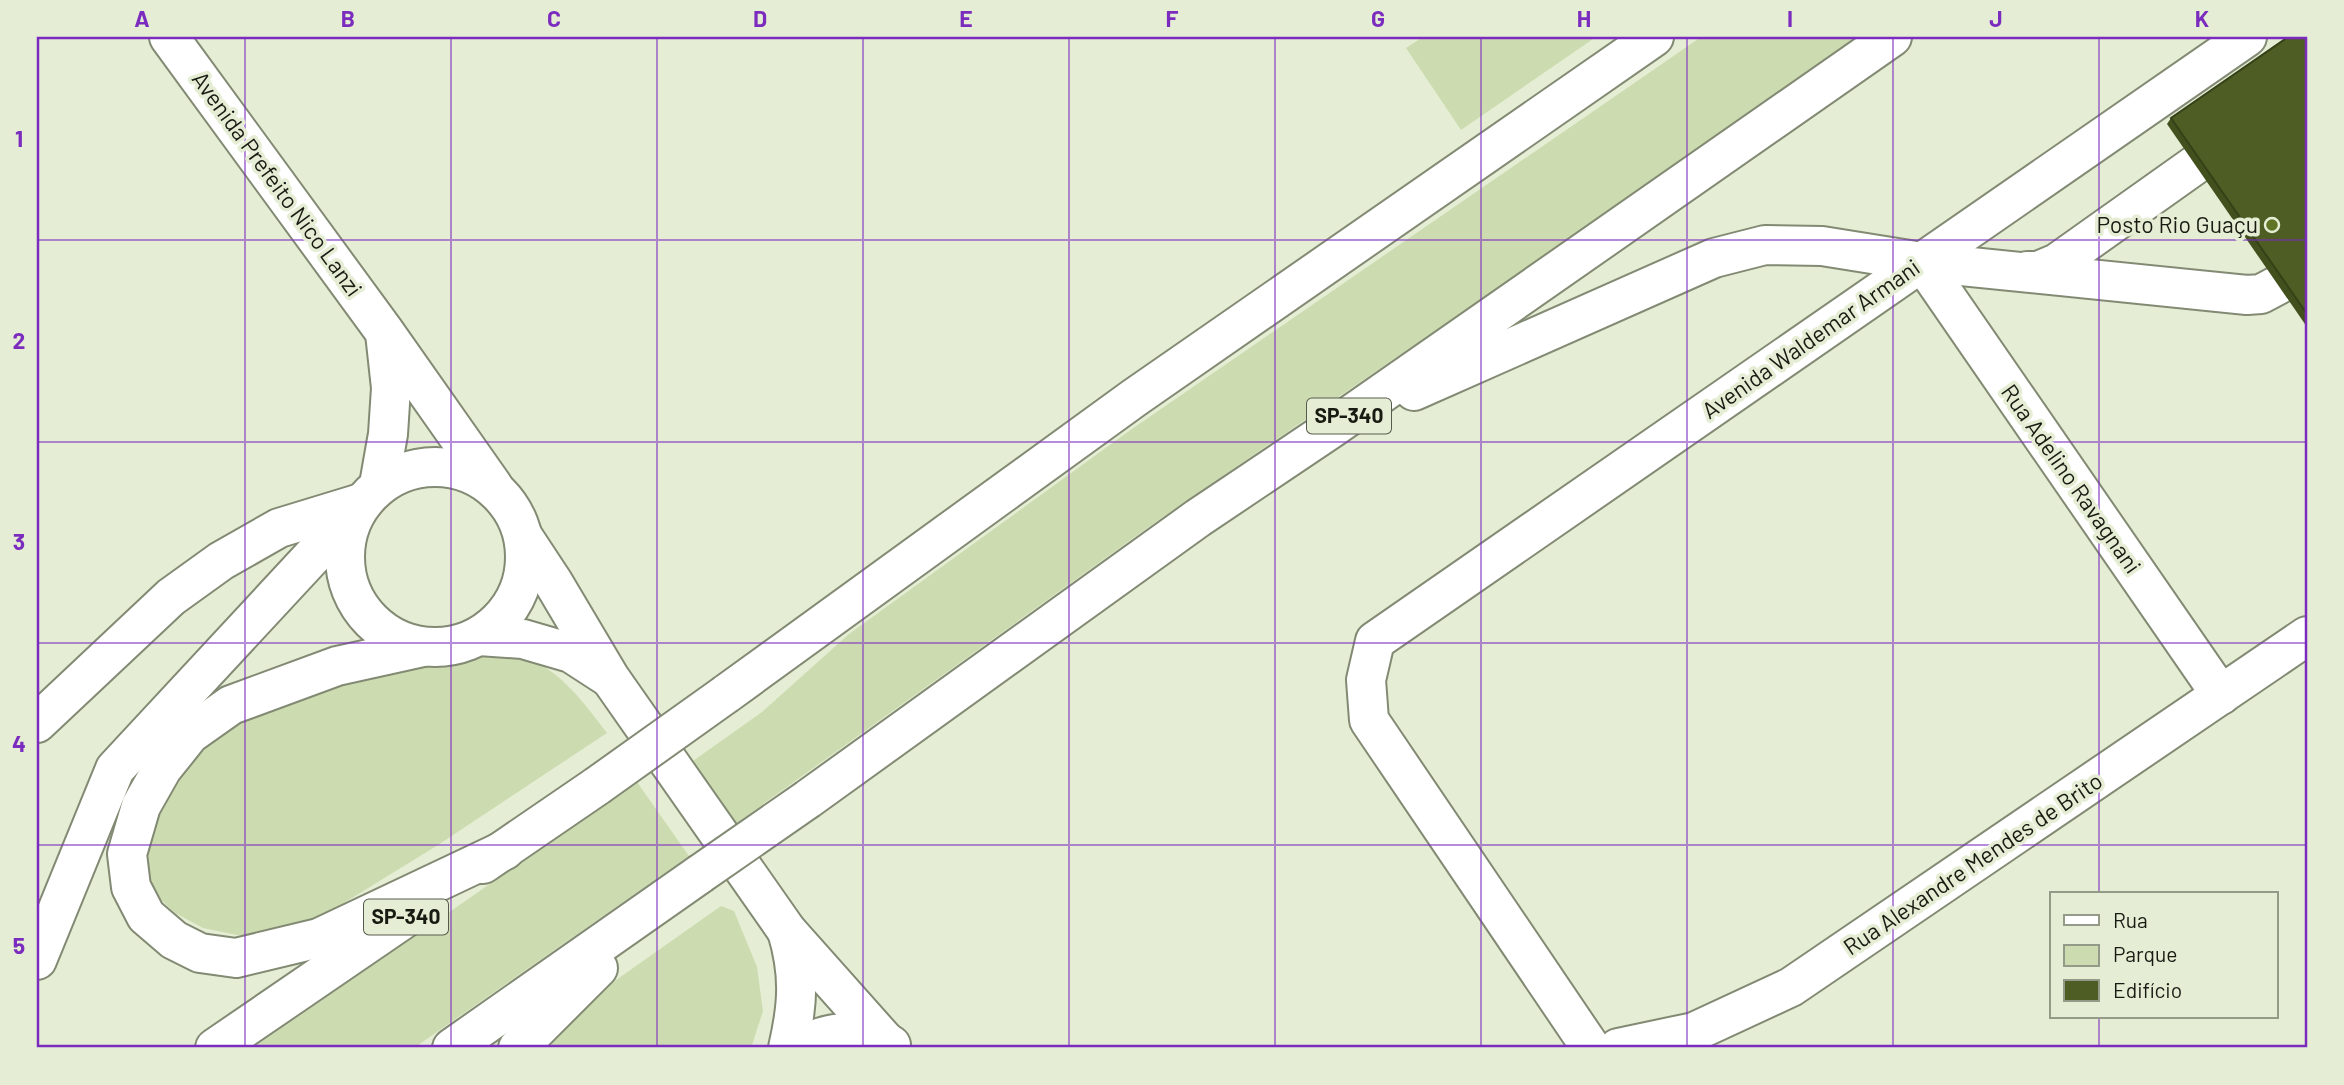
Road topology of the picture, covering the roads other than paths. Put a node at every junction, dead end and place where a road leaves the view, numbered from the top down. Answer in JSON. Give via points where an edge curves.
{"nodes":[{"id":1,"x":169,"y":37,"type":"edge"},
{"id":2,"x":1654,"y":37,"type":"edge"},
{"id":3,"x":1892,"y":37,"type":"edge"},
{"id":4,"x":2247,"y":37,"type":"edge"},
{"id":5,"x":2195,"y":165,"type":"edge"},
{"id":6,"x":1922,"y":262,"type":"junction"},
{"id":7,"x":2015,"y":272,"type":"junction"},
{"id":8,"x":2278,"y":285,"type":"edge"},
{"id":9,"x":384,"y":331,"type":"junction"},
{"id":10,"x":1332,"y":428,"type":"junction"},
{"id":11,"x":495,"y":489,"type":"junction"},
{"id":12,"x":367,"y":498,"type":"junction"},
{"id":13,"x":524,"y":538,"type":"junction"},
{"id":14,"x":479,"y":636,"type":"junction"},
{"id":15,"x":2307,"y":636,"type":"edge"},
{"id":16,"x":423,"y":647,"type":"junction"},
{"id":17,"x":610,"y":678,"type":"junction"},
{"id":18,"x":2221,"y":695,"type":"junction"},
{"id":19,"x":37,"y":723,"type":"edge"},
{"id":20,"x":505,"y":850,"type":"junction"},
{"id":21,"x":668,"y":896,"type":"junction"},
{"id":22,"x":787,"y":931,"type":"junction"},
{"id":23,"x":37,"y":960,"type":"edge"},
{"id":24,"x":891,"y":1045,"type":"edge"},
{"id":25,"x":215,"y":1048,"type":"edge"},
{"id":26,"x":452,"y":1048,"type":"edge"},
{"id":27,"x":518,"y":1048,"type":"edge"},
{"id":28,"x":788,"y":1048,"type":"edge"},
{"id":29,"x":802,"y":1048,"type":"edge"},
{"id":30,"x":1591,"y":1048,"type":"edge"},
{"id":31,"x":1618,"y":1048,"type":"edge"}],
"edges":[{"from":1,"to":9,"type":"main road","name":"Avenida Prefeito Nico Lanzi"},
{"from":2,"to":20,"type":"main road","number":"SP-340","bridge":true,"via":[[1134,398]]},
{"from":3,"to":10,"type":"main road","number":"SP-340"},
{"from":4,"to":6,"type":"main road","name":"Avenida Waldemar Armani"},
{"from":5,"to":7,"type":"main road","via":[[2057,263],[2038,271]]},
{"from":6,"to":7,"type":"main road"},
{"from":6,"to":10,"type":"main road","via":[[1811,246],[1765,245],[1714,258]]},
{"from":6,"to":18,"type":"main road","name":"Rua Adelino Ravagnani"},
{"from":6,"to":30,"type":"main road","name":"Avenida Waldemar Armani","via":[[1376,641],[1366,680],[1369,720]]},
{"from":7,"to":8,"type":"main road","via":[[2247,295]]},
{"from":9,"to":11,"type":"main road","name":"Avenida Prefeito Nico Lanzi"},
{"from":9,"to":12,"type":"main road","name":"Avenida Prefeito Nico Lanzi","via":[[391,388],[388,434]]},
{"from":10,"to":21,"type":"main road","number":"SP-340","bridge":true,"via":[[1198,518]]},
{"from":11,"to":12,"type":"main road","via":[[471,474],[440,466],[409,469]]},
{"from":11,"to":13,"type":"main road","via":[[513,511]]},
{"from":12,"to":16,"type":"main road","via":[[346,534],[344,565],[352,595],[370,621],[396,639]]},
{"from":12,"to":19,"type":"main road","via":[[279,528],[221,561],[171,597]]},
{"from":12,"to":23,"type":"main road","via":[[115,769]]},
{"from":13,"to":14,"type":"main road","via":[[525,567],[518,595],[502,619]]},
{"from":13,"to":17,"type":"main road"},
{"from":14,"to":16,"type":"main road","via":[[453,646]]},
{"from":14,"to":17,"type":"main road","via":[[523,639],[571,653]]},
{"from":15,"to":18,"type":"main road","name":"Rua Alexandre Mendes de Brito"},
{"from":16,"to":20,"type":"main road","via":[[337,666],[231,705],[190,734],[141,806],[127,854],[131,887],[146,916],[174,940],[200,953],[236,958],[319,938]]},
{"from":17,"to":22,"type":"main road"},
{"from":18,"to":31,"type":"main road","name":"Rua Alexandre Mendes de Brito","via":[[1791,987],[1694,1032]]},
{"from":20,"to":25,"type":"main road","number":"SP-340"},
{"from":21,"to":26,"type":"main road","number":"SP-340"},
{"from":21,"to":27,"type":"main road"},
{"from":22,"to":24,"type":"main road"},
{"from":22,"to":28,"type":"main road","via":[[796,961],[797,997]]},
{"from":24,"to":29,"type":"main road","via":[[858,1033],[831,1035]]}]}
